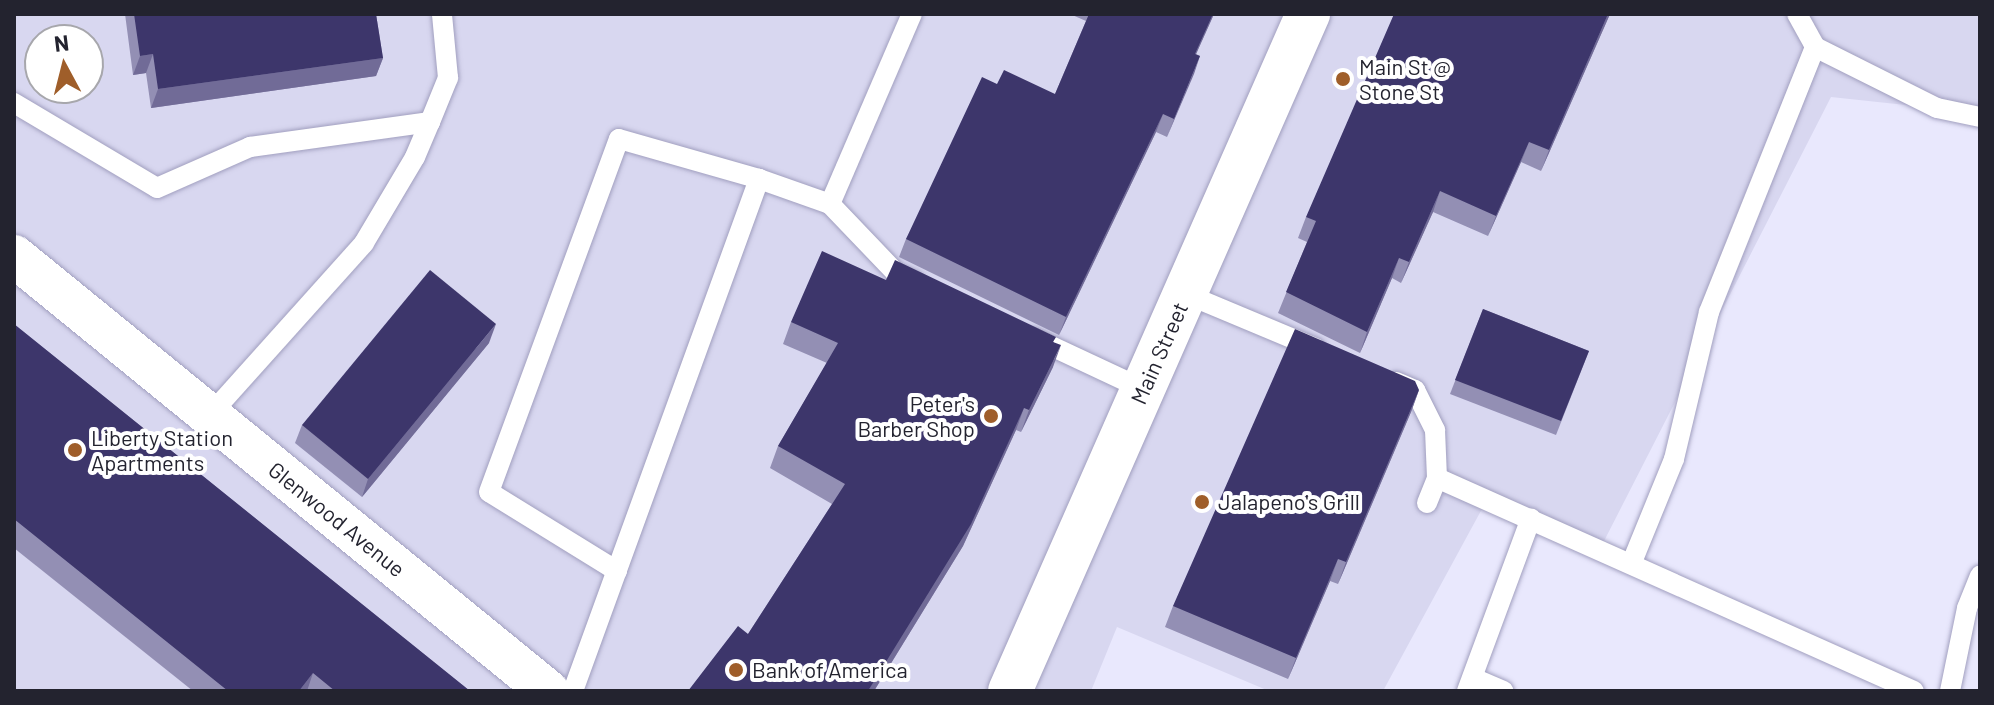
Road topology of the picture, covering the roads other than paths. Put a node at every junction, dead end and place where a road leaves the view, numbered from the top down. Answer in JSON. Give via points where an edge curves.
{"nodes":[{"id":1,"x":442,"y":14,"type":"edge"},
{"id":2,"x":912,"y":14,"type":"edge"},
{"id":3,"x":1308,"y":14,"type":"edge"},
{"id":4,"x":1797,"y":14,"type":"edge"},
{"id":5,"x":1815,"y":47,"type":"junction"},
{"id":6,"x":14,"y":103,"type":"edge"},
{"id":7,"x":1980,"y":117,"type":"edge"},
{"id":8,"x":430,"y":122,"type":"junction"},
{"id":9,"x":759,"y":179,"type":"junction"},
{"id":10,"x":830,"y":204,"type":"junction"},
{"id":11,"x":14,"y":256,"type":"edge"},
{"id":12,"x":937,"y":293,"type":"edge"},
{"id":13,"x":1186,"y":294,"type":"junction"},
{"id":14,"x":1019,"y":331,"type":"edge"},
{"id":15,"x":1329,"y":354,"type":"edge"},
{"id":16,"x":1372,"y":372,"type":"edge"},
{"id":17,"x":1143,"y":389,"type":"junction"},
{"id":18,"x":209,"y":416,"type":"junction"},
{"id":19,"x":1437,"y":478,"type":"junction"},
{"id":20,"x":1427,"y":503,"type":"dead end"},
{"id":21,"x":1531,"y":518,"type":"junction"},
{"id":22,"x":1632,"y":562,"type":"junction"},
{"id":23,"x":617,"y":571,"type":"junction"},
{"id":24,"x":1980,"y":576,"type":"edge"},
{"id":25,"x":1470,"y":684,"type":"edge"},
{"id":26,"x":548,"y":691,"type":"edge"},
{"id":27,"x":573,"y":691,"type":"edge"},
{"id":28,"x":1010,"y":691,"type":"edge"},
{"id":29,"x":1503,"y":691,"type":"edge"},
{"id":30,"x":1914,"y":691,"type":"edge"},
{"id":31,"x":1950,"y":691,"type":"edge"}],
"edges":[{"from":1,"to":8,"type":"lane","via":[[448,78]]},
{"from":2,"to":10,"type":"lane"},
{"from":3,"to":13,"type":"main road","name":"Main Street"},
{"from":4,"to":5,"type":"lane"},
{"from":5,"to":7,"type":"lane","via":[[1937,108]]},
{"from":5,"to":22,"type":"lane","via":[[1709,312],[1674,459]]},
{"from":6,"to":8,"type":"lane","via":[[157,188],[250,147]]},
{"from":8,"to":18,"type":"lane","via":[[364,243]]},
{"from":9,"to":10,"type":"lane"},
{"from":9,"to":23,"type":"lane"},
{"from":9,"to":23,"type":"lane","via":[[619,139],[489,492]]},
{"from":10,"to":12,"type":"lane","via":[[896,273]]},
{"from":11,"to":18,"type":"street","name":"Glenwood Avenue"},
{"from":13,"to":15,"type":"lane"},
{"from":13,"to":17,"type":"main road","name":"Main Street"},
{"from":14,"to":17,"type":"lane"},
{"from":16,"to":19,"type":"lane","via":[[1415,390],[1435,430]]},
{"from":17,"to":28,"type":"main road","name":"Main Street"},
{"from":18,"to":26,"type":"street","name":"Glenwood Avenue"},
{"from":19,"to":20,"type":"lane"},
{"from":19,"to":21,"type":"lane"},
{"from":21,"to":22,"type":"lane"},
{"from":21,"to":25,"type":"lane"},
{"from":22,"to":30,"type":"lane"},
{"from":23,"to":27,"type":"lane"},
{"from":24,"to":31,"type":"lane","via":[[1967,608]]},
{"from":25,"to":29,"type":"lane"}]}
